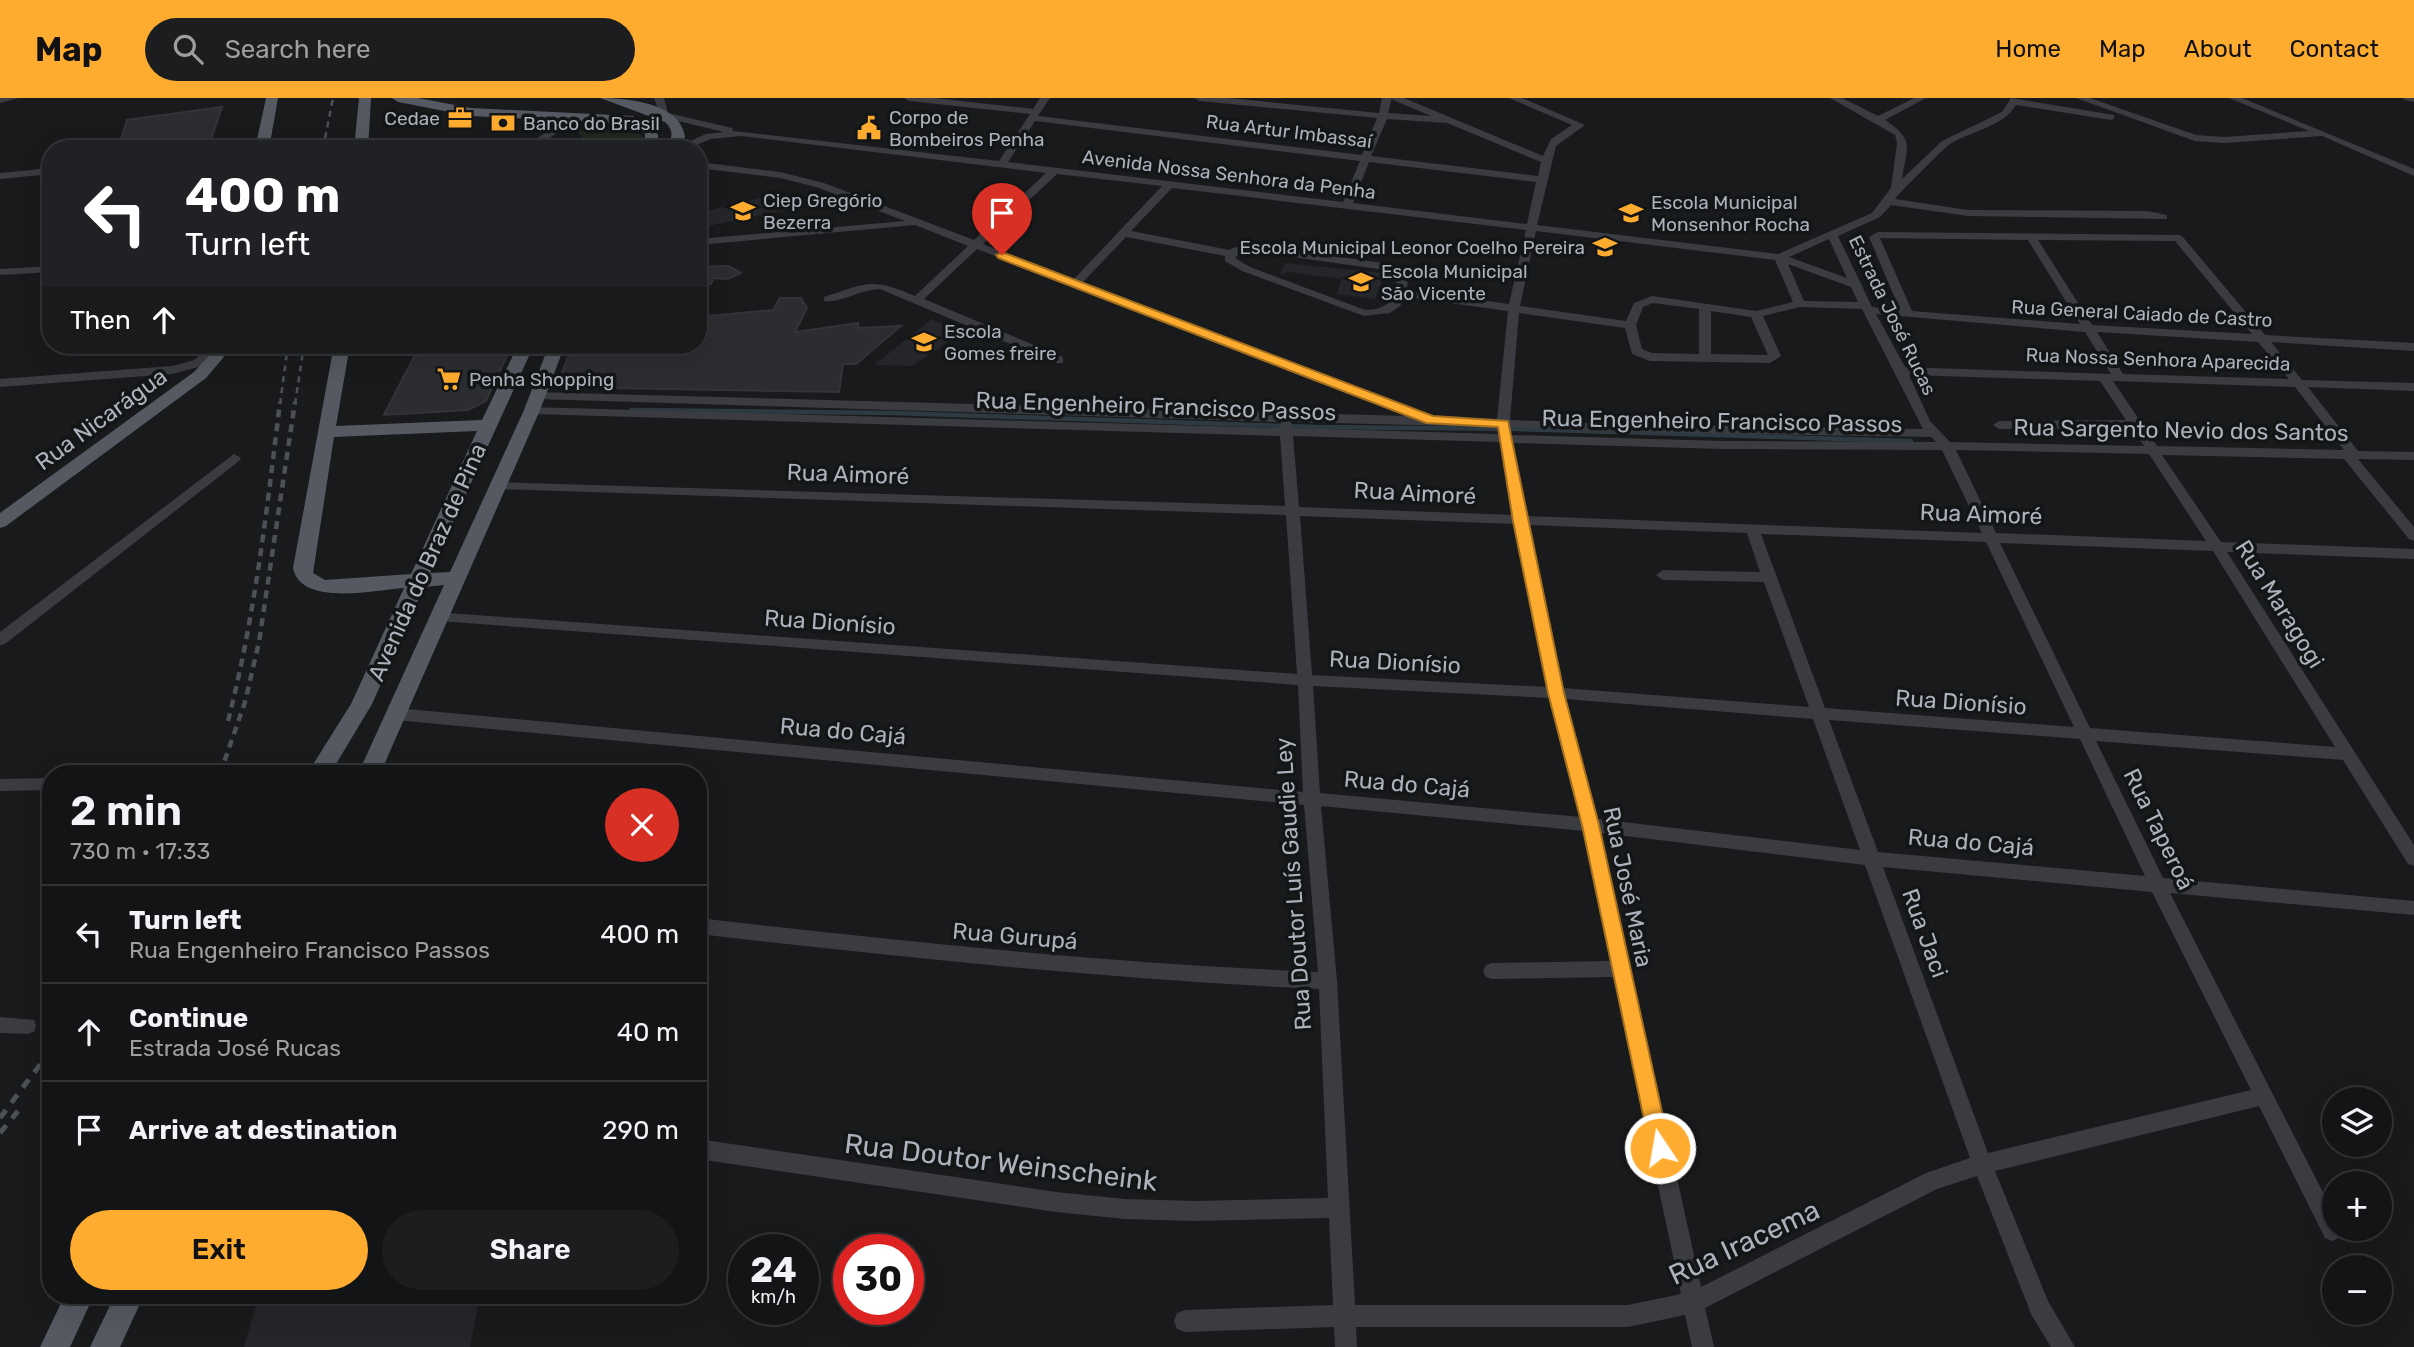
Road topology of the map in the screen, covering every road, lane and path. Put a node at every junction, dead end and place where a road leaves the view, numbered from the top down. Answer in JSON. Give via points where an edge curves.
{"nodes":[{"id":1,"x":14,"y":98,"type":"edge"},
{"id":2,"x":272,"y":98,"type":"edge"},
{"id":3,"x":365,"y":98,"type":"edge"},
{"id":4,"x":398,"y":98,"type":"edge"},
{"id":5,"x":606,"y":98,"type":"edge"},
{"id":6,"x":659,"y":98,"type":"edge"},
{"id":7,"x":909,"y":98,"type":"edge"},
{"id":8,"x":1045,"y":98,"type":"edge"},
{"id":9,"x":1199,"y":98,"type":"edge"},
{"id":10,"x":1387,"y":98,"type":"edge"},
{"id":11,"x":1396,"y":98,"type":"edge"},
{"id":12,"x":1514,"y":98,"type":"edge"},
{"id":13,"x":1835,"y":98,"type":"edge"},
{"id":14,"x":1921,"y":98,"type":"edge"},
{"id":15,"x":2081,"y":98,"type":"edge"},
{"id":16,"x":2234,"y":98,"type":"edge"},
{"id":17,"x":2409,"y":98,"type":"edge"},
{"id":18,"x":2414,"y":99,"type":"edge"},
{"id":19,"x":0,"y":100,"type":"edge"},
{"id":20,"x":2014,"y":100,"type":"edge"},
{"id":21,"x":664,"y":115,"type":"junction"},
{"id":22,"x":1033,"y":115,"type":"junction"},
{"id":23,"x":577,"y":116,"type":"junction"},
{"id":24,"x":1383,"y":116,"type":"junction"},
{"id":25,"x":1448,"y":120,"type":"junction"},
{"id":26,"x":1878,"y":120,"type":"junction"},
{"id":27,"x":741,"y":133,"type":"junction"},
{"id":28,"x":2176,"y":133,"type":"junction"},
{"id":29,"x":2323,"y":133,"type":"junction"},
{"id":30,"x":264,"y":140,"type":"edge"},
{"id":31,"x":362,"y":140,"type":"edge"},
{"id":32,"x":540,"y":140,"type":"edge"},
{"id":33,"x":652,"y":140,"type":"edge"},
{"id":34,"x":678,"y":140,"type":"edge"},
{"id":35,"x":698,"y":140,"type":"edge"},
{"id":36,"x":1367,"y":158,"type":"junction"},
{"id":37,"x":1546,"y":161,"type":"junction"},
{"id":38,"x":707,"y":165,"type":"edge"},
{"id":39,"x":1001,"y":165,"type":"junction"},
{"id":40,"x":1054,"y":171,"type":"junction"},
{"id":41,"x":42,"y":172,"type":"edge"},
{"id":42,"x":2414,"y":173,"type":"edge"},
{"id":43,"x":0,"y":176,"type":"edge"},
{"id":44,"x":1544,"y":180,"type":"junction"},
{"id":45,"x":1169,"y":185,"type":"junction"},
{"id":46,"x":1896,"y":188,"type":"junction"},
{"id":47,"x":1889,"y":201,"type":"junction"},
{"id":48,"x":1346,"y":206,"type":"junction"},
{"id":49,"x":2163,"y":217,"type":"dead end"},
{"id":50,"x":913,"y":223,"type":"junction"},
{"id":51,"x":1531,"y":228,"type":"junction"},
{"id":52,"x":1123,"y":233,"type":"junction"},
{"id":53,"x":2030,"y":235,"type":"junction"},
{"id":54,"x":1833,"y":236,"type":"junction"},
{"id":55,"x":1875,"y":238,"type":"junction"},
{"id":56,"x":707,"y":241,"type":"edge"},
{"id":57,"x":978,"y":246,"type":"junction"},
{"id":58,"x":1231,"y":254,"type":"junction"},
{"id":59,"x":1779,"y":257,"type":"junction"},
{"id":60,"x":42,"y":270,"type":"edge"},
{"id":61,"x":0,"y":272,"type":"edge"},
{"id":62,"x":1076,"y":284,"type":"junction"},
{"id":63,"x":1856,"y":285,"type":"junction"},
{"id":64,"x":1403,"y":293,"type":"junction"},
{"id":65,"x":828,"y":299,"type":"dead end"},
{"id":66,"x":917,"y":300,"type":"junction"},
{"id":67,"x":1800,"y":304,"type":"junction"},
{"id":68,"x":1514,"y":307,"type":"junction"},
{"id":69,"x":1705,"y":307,"type":"junction"},
{"id":70,"x":1867,"y":308,"type":"junction"},
{"id":71,"x":1756,"y":314,"type":"junction"},
{"id":72,"x":1908,"y":314,"type":"junction"},
{"id":73,"x":1630,"y":325,"type":"junction"},
{"id":74,"x":2090,"y":329,"type":"junction"},
{"id":75,"x":2260,"y":337,"type":"junction"},
{"id":76,"x":2414,"y":347,"type":"edge"},
{"id":77,"x":209,"y":354,"type":"edge"},
{"id":78,"x":215,"y":354,"type":"edge"},
{"id":79,"x":341,"y":354,"type":"edge"},
{"id":80,"x":522,"y":354,"type":"edge"},
{"id":81,"x":553,"y":354,"type":"edge"},
{"id":82,"x":1705,"y":359,"type":"junction"},
{"id":83,"x":1059,"y":360,"type":"dead end"},
{"id":84,"x":1901,"y":371,"type":"junction"},
{"id":85,"x":2104,"y":377,"type":"junction"},
{"id":86,"x":2119,"y":377,"type":"junction"},
{"id":87,"x":0,"y":383,"type":"edge"},
{"id":88,"x":2301,"y":383,"type":"junction"},
{"id":89,"x":2414,"y":387,"type":"edge"},
{"id":90,"x":595,"y":397,"type":"junction"},
{"id":91,"x":535,"y":402,"type":"junction"},
{"id":92,"x":587,"y":411,"type":"junction"},
{"id":93,"x":921,"y":414,"type":"junction"},
{"id":94,"x":1431,"y":420,"type":"junction"},
{"id":95,"x":2136,"y":424,"type":"junction"},
{"id":96,"x":489,"y":425,"type":"junction"},
{"id":97,"x":1286,"y":425,"type":"junction"},
{"id":98,"x":1998,"y":425,"type":"dead end"},
{"id":99,"x":1504,"y":430,"type":"junction"},
{"id":100,"x":328,"y":432,"type":"junction"},
{"id":101,"x":1933,"y":433,"type":"junction"},
{"id":102,"x":1947,"y":446,"type":"junction"},
{"id":103,"x":2152,"y":449,"type":"junction"},
{"id":104,"x":2351,"y":454,"type":"junction"},
{"id":105,"x":2414,"y":456,"type":"edge"},
{"id":106,"x":234,"y":458,"type":"dead end"},
{"id":107,"x":498,"y":485,"type":"junction"},
{"id":108,"x":1292,"y":510,"type":"junction"},
{"id":109,"x":1520,"y":521,"type":"junction"},
{"id":110,"x":0,"y":522,"type":"edge"},
{"id":111,"x":1752,"y":529,"type":"junction"},
{"id":112,"x":2414,"y":536,"type":"edge"},
{"id":113,"x":1992,"y":537,"type":"junction"},
{"id":114,"x":2216,"y":545,"type":"junction"},
{"id":115,"x":2414,"y":554,"type":"edge"},
{"id":116,"x":1663,"y":575,"type":"dead end"},
{"id":117,"x":1770,"y":577,"type":"junction"},
{"id":118,"x":454,"y":578,"type":"junction"},
{"id":119,"x":417,"y":580,"type":"junction"},
{"id":120,"x":439,"y":616,"type":"junction"},
{"id":121,"x":0,"y":640,"type":"edge"},
{"id":122,"x":1305,"y":680,"type":"junction"},
{"id":123,"x":1556,"y":693,"type":"junction"},
{"id":124,"x":396,"y":714,"type":"junction"},
{"id":125,"x":1821,"y":715,"type":"junction"},
{"id":126,"x":2086,"y":733,"type":"junction"},
{"id":127,"x":2348,"y":754,"type":"junction"},
{"id":128,"x":324,"y":765,"type":"edge"},
{"id":129,"x":373,"y":765,"type":"edge"},
{"id":130,"x":42,"y":784,"type":"edge"},
{"id":131,"x":0,"y":785,"type":"edge"},
{"id":132,"x":1311,"y":800,"type":"junction"},
{"id":133,"x":1591,"y":825,"type":"junction"},
{"id":134,"x":1873,"y":859,"type":"junction"},
{"id":135,"x":2414,"y":859,"type":"edge"},
{"id":136,"x":2156,"y":882,"type":"junction"},
{"id":137,"x":2414,"y":908,"type":"edge"},
{"id":138,"x":707,"y":927,"type":"edge"},
{"id":139,"x":1620,"y":969,"type":"junction"},
{"id":140,"x":1492,"y":971,"type":"dead end"},
{"id":141,"x":1328,"y":981,"type":"junction"},
{"id":142,"x":0,"y":1025,"type":"edge"},
{"id":143,"x":27,"y":1026,"type":"dead end"},
{"id":144,"x":2264,"y":1096,"type":"junction"},
{"id":145,"x":707,"y":1151,"type":"edge"},
{"id":146,"x":1982,"y":1164,"type":"junction"},
{"id":147,"x":1341,"y":1208,"type":"junction"},
{"id":148,"x":2322,"y":1211,"type":"edge"},
{"id":149,"x":1694,"y":1302,"type":"junction"},
{"id":150,"x":76,"y":1304,"type":"edge"},
{"id":151,"x":126,"y":1304,"type":"edge"},
{"id":152,"x":1343,"y":1316,"type":"junction"},
{"id":153,"x":1185,"y":1321,"type":"dead end"},
{"id":154,"x":55,"y":1347,"type":"edge"},
{"id":155,"x":105,"y":1347,"type":"edge"},
{"id":156,"x":1346,"y":1347,"type":"edge"},
{"id":157,"x":1703,"y":1347,"type":"edge"},
{"id":158,"x":2064,"y":1347,"type":"edge"}],
"edges":[{"from":1,"to":19,"type":"street"},
{"from":2,"to":30,"type":"main road"},
{"from":3,"to":31,"type":"main road"},
{"from":4,"to":23,"type":"main road","via":[[471,113]]},
{"from":5,"to":21,"type":"main road"},
{"from":6,"to":21,"type":"street"},
{"from":7,"to":22,"type":"street","name":"Rua Artur Imbassaí"},
{"from":8,"to":22,"type":"street"},
{"from":9,"to":24,"type":"street"},
{"from":10,"to":24,"type":"street"},
{"from":11,"to":25,"type":"street"},
{"from":12,"to":37,"type":"street","via":[[1580,125],[1557,136]]},
{"from":13,"to":26,"type":"street","name":"Estrada José Rucas"},
{"from":14,"to":26,"type":"street"},
{"from":15,"to":28,"type":"street"},
{"from":16,"to":29,"type":"street"},
{"from":17,"to":18,"type":"street"},
{"from":20,"to":28,"type":"street"},
{"from":20,"to":46,"type":"street","via":[[2006,114],[1945,143]]},
{"from":21,"to":27,"type":"street"},
{"from":21,"to":34,"type":"main road","via":[[676,124]]},
{"from":22,"to":36,"type":"street","name":"Rua Artur Imbassaí"},
{"from":22,"to":39,"type":"street"},
{"from":23,"to":32,"type":"street"},
{"from":23,"to":33,"type":"main road","via":[[639,122],[652,132]]},
{"from":24,"to":25,"type":"street"},
{"from":24,"to":36,"type":"street"},
{"from":25,"to":37,"type":"street"},
{"from":26,"to":46,"type":"street","name":"Estrada José Rucas","via":[[1901,139]]},
{"from":27,"to":35,"type":"street","name":"Avenida Nossa Senhora da Penha"},
{"from":27,"to":39,"type":"street","name":"Avenida Nossa Senhora da Penha"},
{"from":28,"to":29,"type":"street","via":[[2224,140]]},
{"from":29,"to":42,"type":"street"},
{"from":36,"to":44,"type":"street","name":"Rua Artur Imbassaí"},
{"from":36,"to":48,"type":"street"},
{"from":37,"to":44,"type":"street","name":"Rua José Maria"},
{"from":38,"to":50,"type":"street","via":[[801,180]]},
{"from":39,"to":40,"type":"street","name":"Avenida Nossa Senhora da Penha"},
{"from":40,"to":45,"type":"street","name":"Avenida Nossa Senhora da Penha"},
{"from":40,"to":57,"type":"street"},
{"from":41,"to":43,"type":"street"},
{"from":44,"to":51,"type":"street","name":"Rua José Maria"},
{"from":45,"to":48,"type":"street","name":"Avenida Nossa Senhora da Penha"},
{"from":45,"to":52,"type":"street"},
{"from":46,"to":47,"type":"street","name":"Estrada José Rucas"},
{"from":47,"to":49,"type":"street","via":[[1968,214]]},
{"from":47,"to":54,"type":"street","name":"Estrada José Rucas","via":[[1876,215]]},
{"from":48,"to":51,"type":"street","name":"Avenida Nossa Senhora da Penha"},
{"from":50,"to":56,"type":"street"},
{"from":50,"to":57,"type":"street"},
{"from":51,"to":59,"type":"street","name":"Avenida Nossa Senhora da Penha"},
{"from":51,"to":68,"type":"street","name":"Rua José Maria"},
{"from":52,"to":58,"type":"street"},
{"from":52,"to":62,"type":"street"},
{"from":53,"to":55,"type":"street","via":[[1885,233]]},
{"from":53,"to":74,"type":"street"},
{"from":53,"to":75,"type":"street","via":[[2178,238]]},
{"from":54,"to":55,"type":"street"},
{"from":54,"to":59,"type":"street"},
{"from":54,"to":63,"type":"street","name":"Estrada José Rucas"},
{"from":55,"to":72,"type":"street"},
{"from":57,"to":62,"type":"street"},
{"from":57,"to":66,"type":"street"},
{"from":58,"to":64,"type":"street","via":[[1250,248],[1384,266],[1399,271]]},
{"from":58,"to":64,"type":"street","via":[[1231,262],[1246,269],[1364,313],[1388,311]]},
{"from":59,"to":63,"type":"street","name":"Avenida Nossa Senhora da Penha"},
{"from":59,"to":67,"type":"street"},
{"from":60,"to":61,"type":"street"},
{"from":62,"to":94,"type":"street"},
{"from":63,"to":70,"type":"street","name":"Estrada José Rucas"},
{"from":64,"to":68,"type":"street"},
{"from":65,"to":66,"type":"street","via":[[876,285]]},
{"from":66,"to":83,"type":"street"},
{"from":67,"to":70,"type":"street","name":"Rua General Caiado de Castro"},
{"from":67,"to":71,"type":"street","name":"Rua General Caiado de Castro"},
{"from":68,"to":73,"type":"street"},
{"from":68,"to":99,"type":"street","name":"Rua José Maria"},
{"from":69,"to":71,"type":"street","name":"Rua General Caiado de Castro"},
{"from":69,"to":73,"type":"street","name":"Rua General Caiado de Castro","via":[[1646,300],[1638,304]]},
{"from":69,"to":82,"type":"street"},
{"from":70,"to":72,"type":"street","name":"Rua General Caiado de Castro"},
{"from":70,"to":84,"type":"street","name":"Estrada José Rucas"},
{"from":71,"to":82,"type":"street","via":[[1774,357]]},
{"from":72,"to":74,"type":"street","name":"Rua General Caiado de Castro"},
{"from":73,"to":82,"type":"street","via":[[1636,351],[1643,355]]},
{"from":74,"to":75,"type":"street","name":"Rua General Caiado de Castro"},
{"from":74,"to":86,"type":"street"},
{"from":75,"to":76,"type":"street","name":"Rua General Caiado de Castro"},
{"from":75,"to":88,"type":"street"},
{"from":77,"to":87,"type":"street","via":[[198,363],[172,370]]},
{"from":78,"to":110,"type":"main road","name":"Rua Nicarágua","via":[[200,375]]},
{"from":79,"to":100,"type":"main road"},
{"from":80,"to":96,"type":"main road","name":"Avenida do Braz de Pina"},
{"from":81,"to":91,"type":"main road","name":"Avenida do Braz de Pina"},
{"from":84,"to":85,"type":"street","name":"Rua Nossa Senhora Aparecida"},
{"from":84,"to":101,"type":"street","name":"Estrada José Rucas"},
{"from":85,"to":86,"type":"street","name":"Rua Nossa Senhora Aparecida"},
{"from":85,"to":95,"type":"street","name":"Rua Maragogi"},
{"from":86,"to":88,"type":"street","name":"Rua Nossa Senhora Aparecida"},
{"from":88,"to":89,"type":"street","name":"Rua Nossa Senhora Aparecida"},
{"from":88,"to":104,"type":"street"},
{"from":90,"to":91,"type":"street","name":"Rua Engenheiro Francisco Passos"},
{"from":90,"to":92,"type":"street"},
{"from":90,"to":93,"type":"street","name":"Rua Engenheiro Francisco Passos"},
{"from":91,"to":92,"type":"street","name":"Rua Engenheiro Francisco Passos"},
{"from":91,"to":107,"type":"main road","name":"Avenida do Braz de Pina"},
{"from":92,"to":93,"type":"street","name":"Rua Engenheiro Francisco Passos"},
{"from":93,"to":97,"type":"street","name":"Rua Engenheiro Francisco Passos"},
{"from":94,"to":97,"type":"street","name":"Rua Engenheiro Francisco Passos"},
{"from":94,"to":99,"type":"street","name":"Rua Engenheiro Francisco Passos"},
{"from":95,"to":98,"type":"street"},
{"from":95,"to":103,"type":"street","name":"Rua Maragogi"},
{"from":96,"to":100,"type":"main road"},
{"from":96,"to":119,"type":"main road","name":"Avenida do Braz de Pina"},
{"from":97,"to":99,"type":"street","name":"Rua Engenheiro Francisco Passos"},
{"from":97,"to":108,"type":"street","name":"Rua Doutor Luís Gaudie Ley"},
{"from":99,"to":101,"type":"street","name":"Rua Engenheiro Francisco Passos"},
{"from":99,"to":102,"type":"street","name":"Rua Engenheiro Francisco Passos","via":[[1723,445]]},
{"from":99,"to":109,"type":"street","name":"Rua José Maria"},
{"from":100,"to":119,"type":"main road","via":[[304,577],[322,587]]},
{"from":101,"to":102,"type":"street","name":"Estrada José Rucas"},
{"from":102,"to":103,"type":"street","name":"Rua Sargento Nevio dos Santos"},
{"from":102,"to":113,"type":"street","name":"Rua Taperoá"},
{"from":103,"to":104,"type":"street","name":"Rua Sargento Nevio dos Santos"},
{"from":103,"to":114,"type":"street","name":"Rua Maragogi"},
{"from":104,"to":105,"type":"street","name":"Rua Sargento Nevio dos Santos"},
{"from":104,"to":112,"type":"street"},
{"from":106,"to":121,"type":"street"},
{"from":107,"to":108,"type":"street","name":"Rua Aimoré"},
{"from":107,"to":118,"type":"main road","name":"Avenida do Braz de Pina"},
{"from":108,"to":109,"type":"street","name":"Rua Aimoré"},
{"from":108,"to":122,"type":"street","name":"Rua Doutor Luís Gaudie Ley"},
{"from":109,"to":111,"type":"street","name":"Rua Aimoré"},
{"from":109,"to":123,"type":"street","name":"Rua José Maria"},
{"from":111,"to":113,"type":"street","name":"Rua Aimoré"},
{"from":111,"to":117,"type":"street","name":"Rua Jaci"},
{"from":113,"to":114,"type":"street","name":"Rua Aimoré"},
{"from":113,"to":126,"type":"street","name":"Rua Taperoá"},
{"from":114,"to":115,"type":"street","name":"Rua Aimoré"},
{"from":114,"to":127,"type":"street","name":"Rua Maragogi"},
{"from":116,"to":117,"type":"street"},
{"from":117,"to":125,"type":"street","name":"Rua Jaci"},
{"from":118,"to":119,"type":"main road"},
{"from":118,"to":120,"type":"main road","name":"Avenida do Braz de Pina"},
{"from":119,"to":128,"type":"main road","name":"Avenida do Braz de Pina","via":[[354,721]]},
{"from":120,"to":122,"type":"street","name":"Rua Dionísio"},
{"from":120,"to":124,"type":"main road","name":"Avenida do Braz de Pina"},
{"from":122,"to":123,"type":"street","name":"Rua Dionísio"},
{"from":122,"to":132,"type":"street","name":"Rua Doutor Luís Gaudie Ley"},
{"from":123,"to":125,"type":"street","name":"Rua Dionísio"},
{"from":123,"to":133,"type":"street","name":"Rua José Maria"},
{"from":124,"to":129,"type":"main road","name":"Avenida do Braz de Pina"},
{"from":124,"to":132,"type":"street","name":"Rua do Cajá"},
{"from":125,"to":126,"type":"street","name":"Rua Dionísio"},
{"from":125,"to":134,"type":"street","name":"Rua Jaci"},
{"from":126,"to":127,"type":"street","name":"Rua Dionísio"},
{"from":126,"to":136,"type":"street","name":"Rua Taperoá"},
{"from":127,"to":135,"type":"street","name":"Rua Maragogi"},
{"from":130,"to":131,"type":"street"},
{"from":132,"to":133,"type":"street","name":"Rua do Cajá"},
{"from":132,"to":141,"type":"street","name":"Rua Doutor Luís Gaudie Ley"},
{"from":133,"to":134,"type":"street","name":"Rua do Cajá"},
{"from":133,"to":139,"type":"street","name":"Rua José Maria"},
{"from":134,"to":136,"type":"street","name":"Rua do Cajá"},
{"from":134,"to":146,"type":"street","name":"Rua Jaci"},
{"from":136,"to":137,"type":"street","name":"Rua do Cajá"},
{"from":136,"to":144,"type":"street","name":"Rua Taperoá"},
{"from":138,"to":141,"type":"street","name":"Rua Gurupá","via":[[941,955],[1184,975]]},
{"from":139,"to":140,"type":"street"},
{"from":139,"to":149,"type":"street","name":"Rua José Maria"},
{"from":141,"to":147,"type":"street","name":"Rua Doutor Luís Gaudie Ley"},
{"from":142,"to":143,"type":"street"},
{"from":144,"to":146,"type":"street","name":"Rua Iracema"},
{"from":144,"to":148,"type":"street","name":"Rua Taperoá"},
{"from":145,"to":147,"type":"street","name":"Rua Doutor Weinscheink","via":[[1125,1209]]},
{"from":146,"to":149,"type":"street","name":"Rua Iracema","via":[[1933,1180]]},
{"from":146,"to":158,"type":"street","name":"Rua Jaci","via":[[2040,1308]]},
{"from":147,"to":152,"type":"street","name":"Rua Doutor Luís Gaudie Ley"},
{"from":149,"to":152,"type":"street","name":"Rua Iracema","via":[[1628,1316]]},
{"from":149,"to":157,"type":"street","name":"Rua José Maria"},
{"from":150,"to":154,"type":"main road"},
{"from":151,"to":155,"type":"main road"},
{"from":152,"to":153,"type":"street","name":"Rua Iracema"},
{"from":152,"to":156,"type":"street","name":"Rua Doutor Luís Gaudie Ley"}]}
